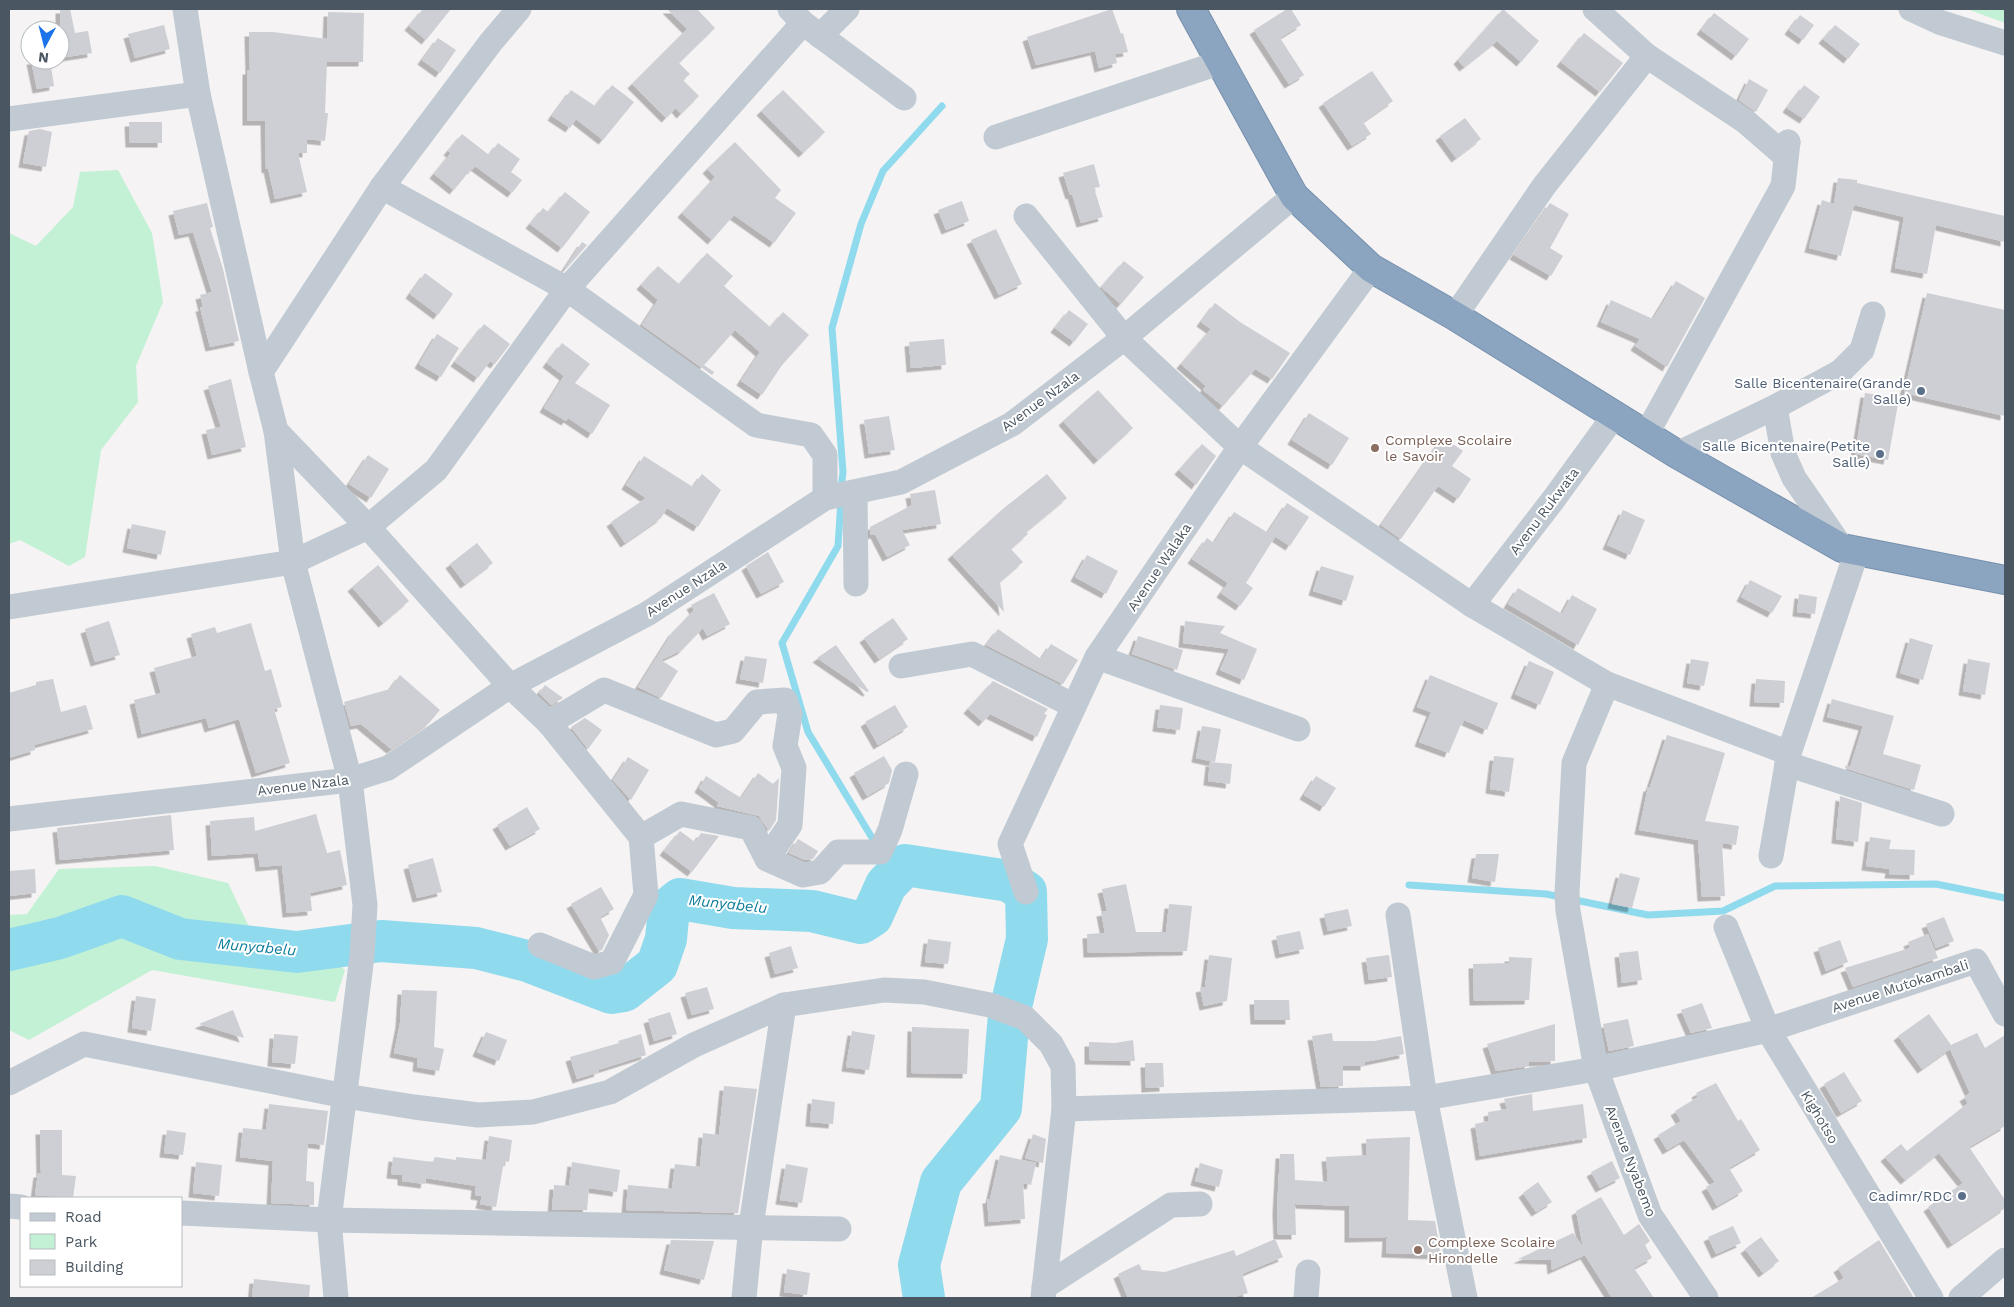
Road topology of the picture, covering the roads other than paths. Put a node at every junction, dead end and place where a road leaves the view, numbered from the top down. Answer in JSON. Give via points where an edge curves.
{"nodes":[{"id":1,"x":185,"y":9,"type":"edge"},
{"id":2,"x":519,"y":9,"type":"edge"},
{"id":3,"x":847,"y":9,"type":"edge"},
{"id":4,"x":1191,"y":9,"type":"edge"},
{"id":5,"x":1595,"y":9,"type":"edge"},
{"id":6,"x":1911,"y":9,"type":"edge"},
{"id":7,"x":804,"y":22,"type":"edge"},
{"id":8,"x":2005,"y":43,"type":"edge"},
{"id":9,"x":1647,"y":56,"type":"junction"},
{"id":10,"x":1219,"y":63,"type":"junction"},
{"id":11,"x":198,"y":94,"type":"junction"},
{"id":12,"x":904,"y":98,"type":"dead end"},
{"id":13,"x":9,"y":119,"type":"edge"},
{"id":14,"x":996,"y":137,"type":"dead end"},
{"id":15,"x":382,"y":187,"type":"junction"},
{"id":16,"x":1294,"y":196,"type":"junction"},
{"id":17,"x":1026,"y":216,"type":"dead end"},
{"id":18,"x":1370,"y":268,"type":"junction"},
{"id":19,"x":567,"y":289,"type":"junction"},
{"id":20,"x":1873,"y":314,"type":"dead end"},
{"id":21,"x":1455,"y":316,"type":"junction"},
{"id":22,"x":1124,"y":338,"type":"junction"},
{"id":23,"x":261,"y":372,"type":"junction"},
{"id":24,"x":1775,"y":407,"type":"junction"},
{"id":25,"x":1614,"y":416,"type":"junction"},
{"id":26,"x":276,"y":431,"type":"junction"},
{"id":27,"x":1646,"y":435,"type":"junction"},
{"id":28,"x":1240,"y":447,"type":"junction"},
{"id":29,"x":1677,"y":454,"type":"junction"},
{"id":30,"x":841,"y":495,"type":"junction"},
{"id":31,"x":368,"y":527,"type":"junction"},
{"id":32,"x":1850,"y":549,"type":"junction"},
{"id":33,"x":293,"y":562,"type":"junction"},
{"id":34,"x":2005,"y":580,"type":"edge"},
{"id":35,"x":856,"y":584,"type":"dead end"},
{"id":36,"x":1472,"y":605,"type":"junction"},
{"id":37,"x":9,"y":607,"type":"edge"},
{"id":38,"x":1097,"y":657,"type":"junction"},
{"id":39,"x":901,"y":666,"type":"dead end"},
{"id":40,"x":1607,"y":684,"type":"junction"},
{"id":41,"x":510,"y":686,"type":"junction"},
{"id":42,"x":1074,"y":706,"type":"junction"},
{"id":43,"x":549,"y":723,"type":"junction"},
{"id":44,"x":1298,"y":729,"type":"dead end"},
{"id":45,"x":1788,"y":759,"type":"junction"},
{"id":46,"x":906,"y":774,"type":"dead end"},
{"id":47,"x":350,"y":780,"type":"junction"},
{"id":48,"x":1942,"y":814,"type":"dead end"},
{"id":49,"x":9,"y":819,"type":"edge"},
{"id":50,"x":640,"y":837,"type":"junction"},
{"id":51,"x":1771,"y":856,"type":"dead end"},
{"id":52,"x":767,"y":859,"type":"junction"},
{"id":53,"x":1026,"y":892,"type":"dead end"},
{"id":54,"x":1398,"y":915,"type":"dead end"},
{"id":55,"x":1726,"y":927,"type":"dead end"},
{"id":56,"x":540,"y":945,"type":"dead end"},
{"id":57,"x":784,"y":1005,"type":"junction"},
{"id":58,"x":2005,"y":1014,"type":"edge"},
{"id":59,"x":1768,"y":1030,"type":"junction"},
{"id":60,"x":1596,"y":1069,"type":"junction"},
{"id":61,"x":9,"y":1083,"type":"edge"},
{"id":62,"x":346,"y":1096,"type":"junction"},
{"id":63,"x":1425,"y":1098,"type":"junction"},
{"id":64,"x":1064,"y":1109,"type":"junction"},
{"id":65,"x":1200,"y":1204,"type":"dead end"},
{"id":66,"x":182,"y":1213,"type":"edge"},
{"id":67,"x":329,"y":1220,"type":"junction"},
{"id":68,"x":751,"y":1226,"type":"junction"},
{"id":69,"x":839,"y":1229,"type":"dead end"},
{"id":70,"x":2005,"y":1260,"type":"edge"},
{"id":71,"x":1308,"y":1272,"type":"dead end"},
{"id":72,"x":1043,"y":1292,"type":"edge"},
{"id":73,"x":336,"y":1298,"type":"edge"},
{"id":74,"x":744,"y":1298,"type":"edge"},
{"id":75,"x":1306,"y":1298,"type":"edge"},
{"id":76,"x":1464,"y":1298,"type":"edge"},
{"id":77,"x":1706,"y":1298,"type":"edge"},
{"id":78,"x":1931,"y":1298,"type":"edge"},
{"id":79,"x":1961,"y":1298,"type":"edge"}],
"edges":[{"from":1,"to":11,"type":"street"},
{"from":2,"to":15,"type":"street"},
{"from":3,"to":7,"type":"street"},
{"from":4,"to":10,"type":"highway"},
{"from":5,"to":9,"type":"street"},
{"from":6,"to":8,"type":"street","via":[[1939,22]]},
{"from":7,"to":12,"type":"street"},
{"from":7,"to":19,"type":"street"},
{"from":9,"to":21,"type":"street","via":[[1544,186]]},
{"from":9,"to":27,"type":"street","via":[[1745,121],[1783,154],[1788,142],[1783,186]]},
{"from":10,"to":14,"type":"street"},
{"from":10,"to":16,"type":"highway"},
{"from":11,"to":13,"type":"street"},
{"from":11,"to":23,"type":"street"},
{"from":15,"to":19,"type":"street"},
{"from":15,"to":23,"type":"street"},
{"from":16,"to":18,"type":"highway"},
{"from":16,"to":22,"type":"street","name":"Avenue Nzala"},
{"from":17,"to":22,"type":"street"},
{"from":18,"to":21,"type":"highway"},
{"from":18,"to":28,"type":"street","name":"Avenue Walaka"},
{"from":19,"to":30,"type":"street","via":[[756,425],[811,435],[825,454]]},
{"from":19,"to":31,"type":"street","via":[[436,470]]},
{"from":20,"to":24,"type":"street","via":[[1862,350],[1840,372]]},
{"from":21,"to":25,"type":"highway"},
{"from":22,"to":28,"type":"street"},
{"from":22,"to":30,"type":"street","name":"Avenue Nzala","via":[[1012,424],[901,482]]},
{"from":23,"to":26,"type":"street"},
{"from":24,"to":29,"type":"street"},
{"from":24,"to":32,"type":"street","via":[[1783,453],[1794,478]]},
{"from":25,"to":27,"type":"highway"},
{"from":25,"to":36,"type":"street","name":"Avenu Rukwata"},
{"from":26,"to":31,"type":"street"},
{"from":26,"to":33,"type":"street"},
{"from":27,"to":29,"type":"highway"},
{"from":28,"to":36,"type":"street"},
{"from":28,"to":38,"type":"street","name":"Avenue Walaka"},
{"from":29,"to":32,"type":"highway"},
{"from":30,"to":35,"type":"street"},
{"from":30,"to":41,"type":"street","name":"Avenue Nzala","via":[[647,614]]},
{"from":31,"to":33,"type":"street"},
{"from":31,"to":41,"type":"street"},
{"from":32,"to":34,"type":"highway"},
{"from":32,"to":45,"type":"street"},
{"from":33,"to":37,"type":"street"},
{"from":33,"to":47,"type":"street"},
{"from":36,"to":40,"type":"street"},
{"from":38,"to":42,"type":"street","name":"Avenue Walaka"},
{"from":38,"to":44,"type":"street"},
{"from":39,"to":42,"type":"street","via":[[972,654]]},
{"from":40,"to":45,"type":"street"},
{"from":40,"to":60,"type":"street","name":"Avenue Nyabemo","via":[[1574,763],[1568,904]]},
{"from":41,"to":43,"type":"street"},
{"from":41,"to":47,"type":"street","name":"Avenue Nzala","via":[[388,768]]},
{"from":42,"to":53,"type":"street","name":"Avenue Walaka","via":[[1010,844]]},
{"from":43,"to":50,"type":"street"},
{"from":43,"to":52,"type":"street","via":[[604,690],[716,735],[733,731],[757,702],[785,700],[790,714],[785,746],[794,768],[790,825]]},
{"from":45,"to":48,"type":"street"},
{"from":45,"to":51,"type":"street"},
{"from":46,"to":52,"type":"street","via":[[890,830],[880,852],[838,852],[820,872],[803,875]]},
{"from":47,"to":49,"type":"street","name":"Avenue Nzala"},
{"from":47,"to":62,"type":"street","via":[[365,905]]},
{"from":50,"to":52,"type":"street","via":[[681,814],[751,828]]},
{"from":50,"to":56,"type":"street","via":[[646,895],[612,962],[594,967]]},
{"from":54,"to":63,"type":"street"},
{"from":55,"to":59,"type":"street","name":"Kighotso"},
{"from":57,"to":62,"type":"street","via":[[694,1045],[610,1092],[534,1112],[478,1115]]},
{"from":57,"to":64,"type":"street","via":[[884,990],[924,992],[990,1005],[1025,1018],[1051,1044],[1062,1066]]},
{"from":57,"to":68,"type":"street"},
{"from":58,"to":59,"type":"street","name":"Avenue Mutokambali","via":[[1976,961]]},
{"from":59,"to":60,"type":"street"},
{"from":59,"to":78,"type":"street","name":"Kighotso"},
{"from":60,"to":63,"type":"street"},
{"from":60,"to":77,"type":"street","name":"Avenue Nyabemo","via":[[1650,1215]]},
{"from":61,"to":62,"type":"street","via":[[84,1044]]},
{"from":62,"to":67,"type":"street"},
{"from":63,"to":64,"type":"street"},
{"from":63,"to":76,"type":"street"},
{"from":64,"to":72,"type":"street"},
{"from":65,"to":72,"type":"street","via":[[1170,1205]]},
{"from":66,"to":67,"type":"street"},
{"from":67,"to":68,"type":"street"},
{"from":67,"to":73,"type":"street"},
{"from":68,"to":69,"type":"street"},
{"from":68,"to":74,"type":"street"},
{"from":70,"to":79,"type":"street"},
{"from":71,"to":75,"type":"street"}]}
